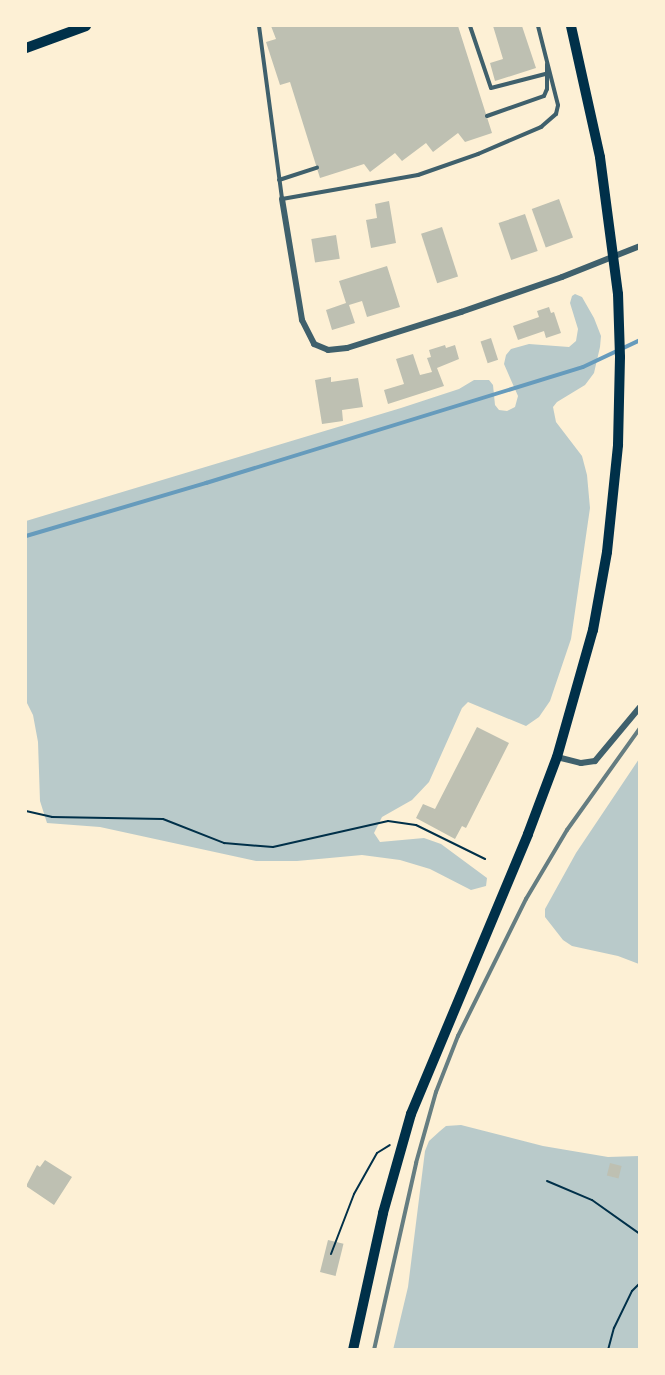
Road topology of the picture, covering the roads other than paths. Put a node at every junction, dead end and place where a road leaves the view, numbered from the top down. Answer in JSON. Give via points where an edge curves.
{"nodes":[{"id":1,"x":86,"y":26,"type":"edge"},
{"id":2,"x":259,"y":26,"type":"edge"},
{"id":3,"x":470,"y":26,"type":"edge"},
{"id":4,"x":538,"y":26,"type":"edge"},
{"id":5,"x":571,"y":26,"type":"edge"},
{"id":6,"x":26,"y":48,"type":"edge"},
{"id":7,"x":547,"y":63,"type":"junction"},
{"id":8,"x":545,"y":74,"type":"junction"},
{"id":9,"x":487,"y":116,"type":"dead end"},
{"id":10,"x":317,"y":168,"type":"dead end"},
{"id":11,"x":279,"y":180,"type":"junction"},
{"id":12,"x":282,"y":199,"type":"junction"},
{"id":13,"x":639,"y":246,"type":"edge"},
{"id":14,"x":639,"y":707,"type":"edge"},
{"id":15,"x":557,"y":757,"type":"junction"},
{"id":16,"x":353,"y":1350,"type":"edge"}],
"edges":[{"from":1,"to":6,"type":"main road"},
{"from":2,"to":11,"type":"lane"},
{"from":3,"to":8,"type":"lane","via":[[491,88]]},
{"from":4,"to":7,"type":"lane"},
{"from":5,"to":15,"type":"main road","via":[[613,238],[620,384],[615,491],[601,592]]},
{"from":7,"to":8,"type":"lane"},
{"from":7,"to":12,"type":"lane","via":[[558,105],[556,114],[541,127],[418,175]]},
{"from":8,"to":9,"type":"lane","via":[[544,96]]},
{"from":10,"to":11,"type":"lane"},
{"from":11,"to":12,"type":"lane"},
{"from":12,"to":13,"type":"street","via":[[306,331],[314,344],[328,350],[347,348],[461,312],[562,278]]},
{"from":14,"to":15,"type":"street","via":[[595,761],[581,763]]},
{"from":15,"to":16,"type":"main road","via":[[423,1080],[383,1213]]}]}
